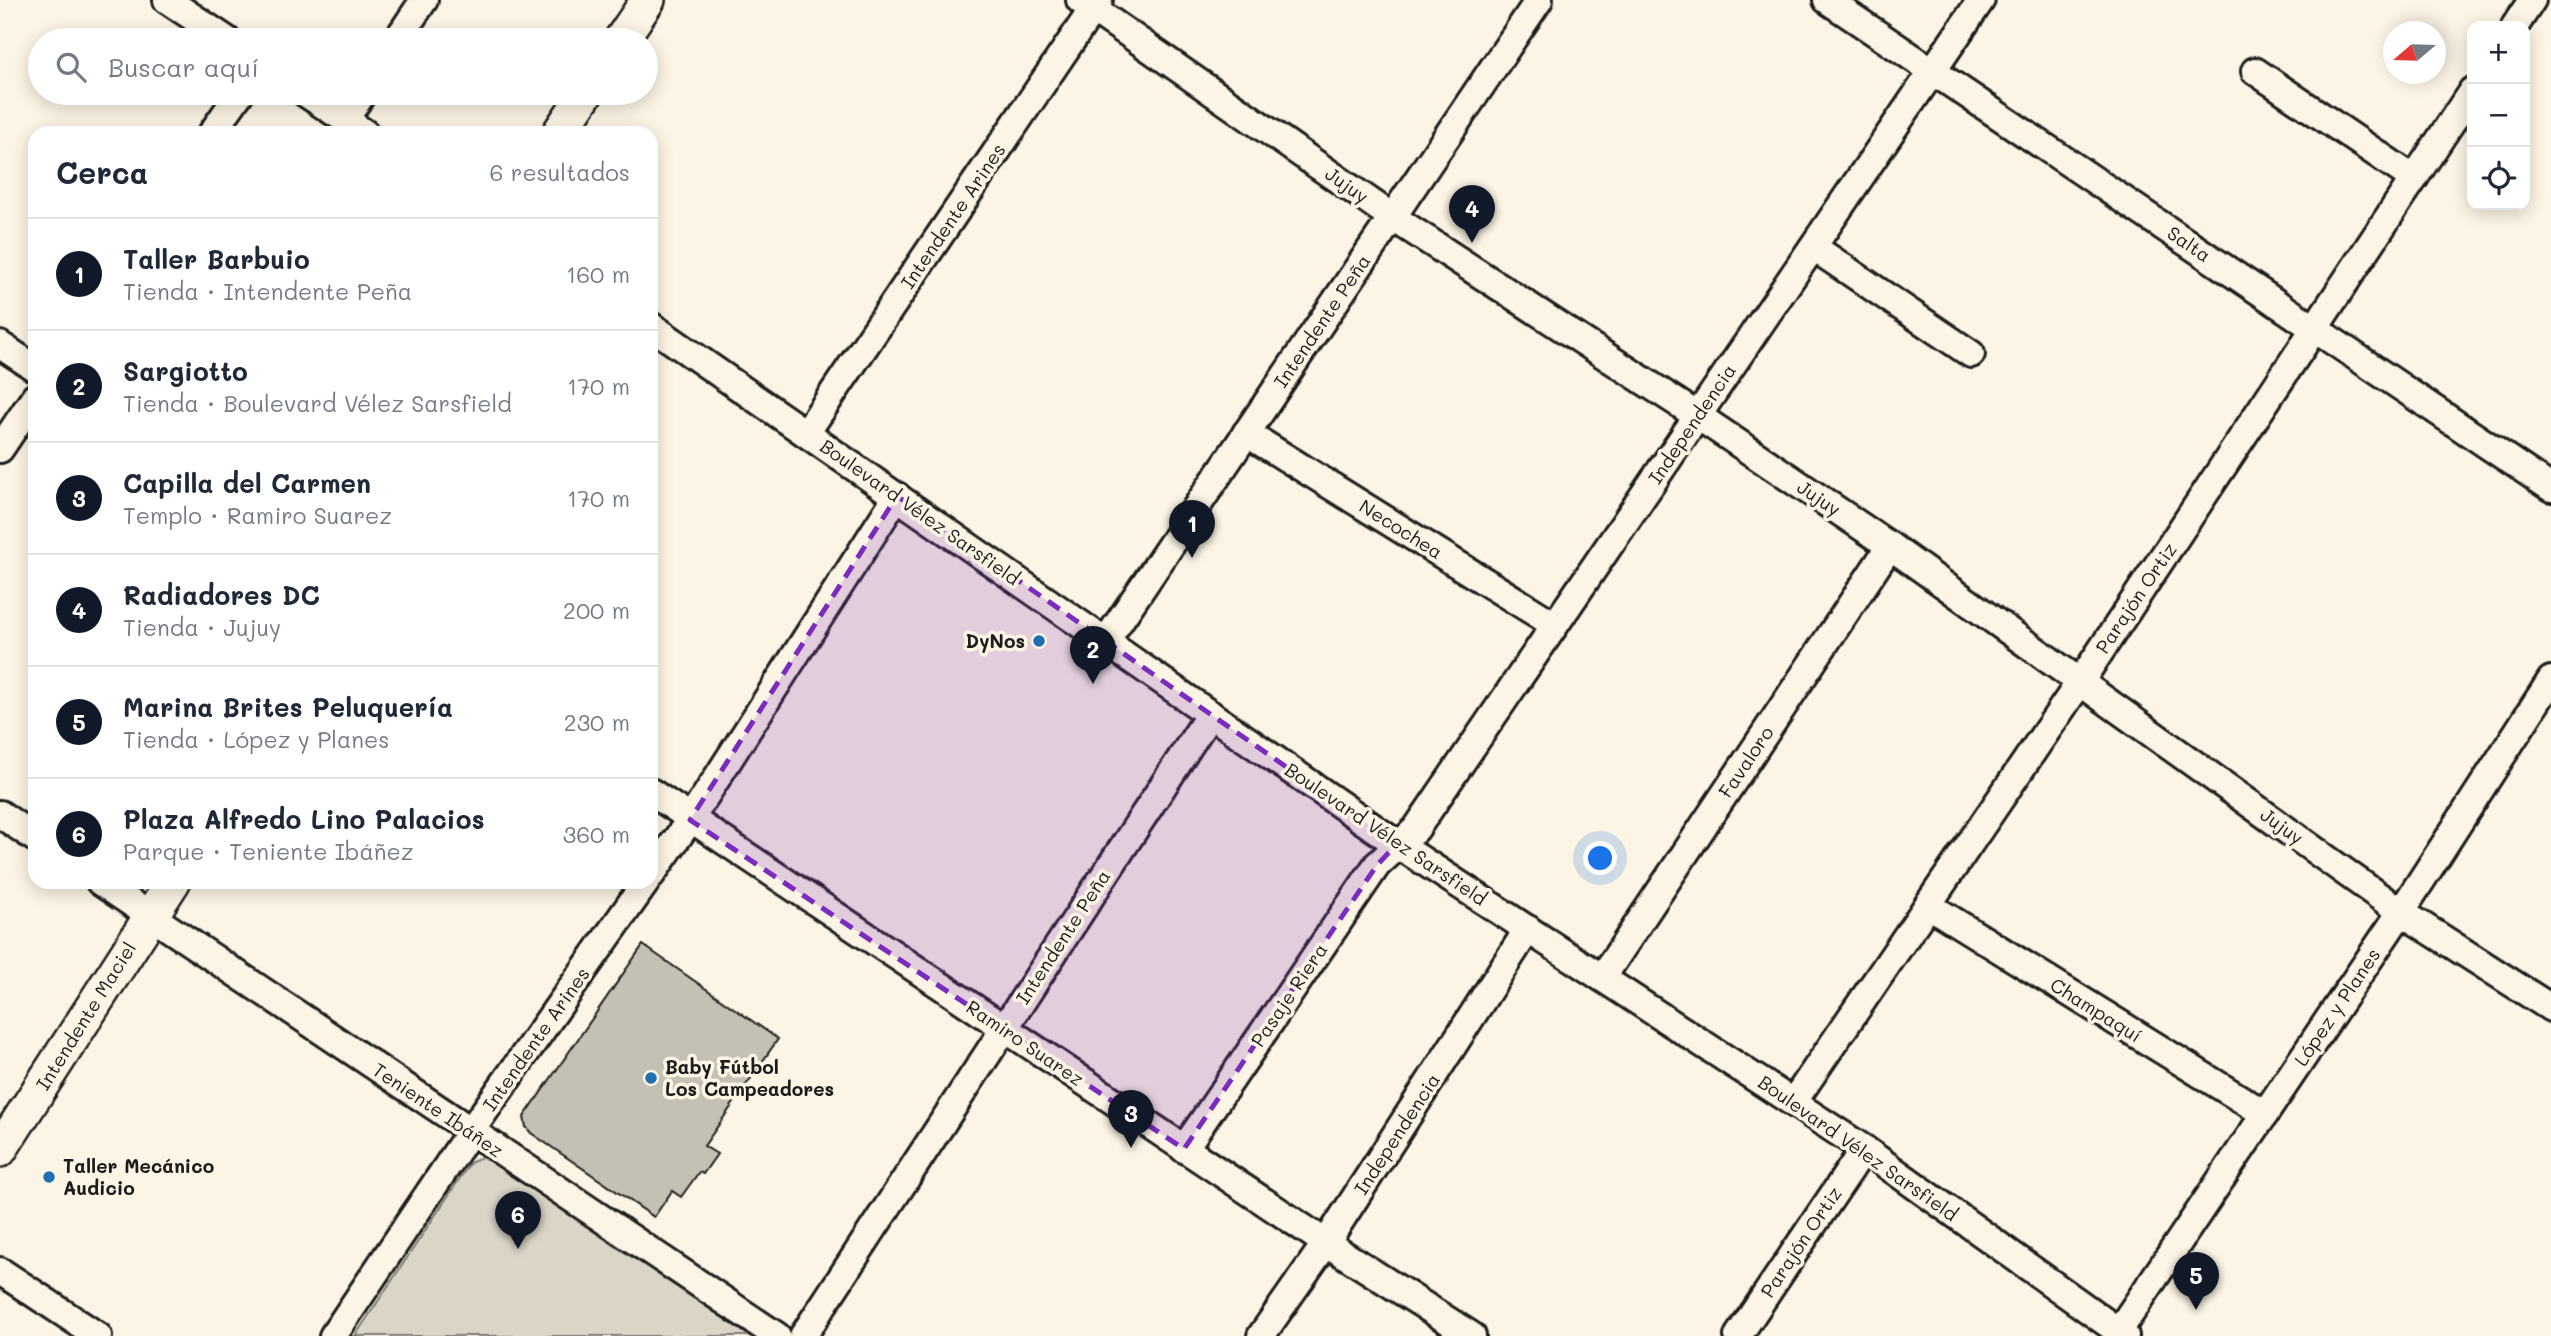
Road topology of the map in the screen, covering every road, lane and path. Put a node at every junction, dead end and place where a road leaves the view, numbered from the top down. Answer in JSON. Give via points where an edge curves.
{"nodes":[{"id":1,"x":167,"y":0,"type":"edge"},
{"id":2,"x":424,"y":0,"type":"edge"},
{"id":3,"x":649,"y":0,"type":"edge"},
{"id":4,"x":1539,"y":0,"type":"edge"},
{"id":5,"x":1827,"y":0,"type":"edge"},
{"id":6,"x":1982,"y":0,"type":"edge"},
{"id":7,"x":2532,"y":0,"type":"edge"},
{"id":8,"x":1091,"y":3,"type":"edge"},
{"id":9,"x":197,"y":8,"type":"edge"},
{"id":10,"x":2518,"y":21,"type":"edge"},
{"id":11,"x":216,"y":28,"type":"edge"},
{"id":12,"x":405,"y":28,"type":"edge"},
{"id":13,"x":629,"y":28,"type":"edge"},
{"id":14,"x":1933,"y":71,"type":"junction"},
{"id":15,"x":2255,"y":71,"type":"dead end"},
{"id":16,"x":2467,"y":98,"type":"edge"},
{"id":17,"x":232,"y":105,"type":"edge"},
{"id":18,"x":323,"y":105,"type":"edge"},
{"id":19,"x":360,"y":105,"type":"edge"},
{"id":20,"x":578,"y":105,"type":"edge"},
{"id":21,"x":217,"y":126,"type":"edge"},
{"id":22,"x":355,"y":126,"type":"edge"},
{"id":23,"x":564,"y":126,"type":"edge"},
{"id":24,"x":2413,"y":179,"type":"junction"},
{"id":25,"x":1392,"y":217,"type":"junction"},
{"id":26,"x":1813,"y":247,"type":"junction"},
{"id":27,"x":2315,"y":329,"type":"junction"},
{"id":28,"x":658,"y":331,"type":"edge"},
{"id":29,"x":0,"y":345,"type":"edge"},
{"id":30,"x":1971,"y":354,"type":"dead end"},
{"id":31,"x":28,"y":363,"type":"edge"},
{"id":32,"x":28,"y":407,"type":"edge"},
{"id":33,"x":1698,"y":416,"type":"junction"},
{"id":34,"x":806,"y":433,"type":"junction"},
{"id":35,"x":1246,"y":433,"type":"junction"},
{"id":36,"x":0,"y":449,"type":"edge"},
{"id":37,"x":2551,"y":488,"type":"edge"},
{"id":38,"x":897,"y":496,"type":"junction"},
{"id":39,"x":1890,"y":546,"type":"junction"},
{"id":40,"x":1555,"y":625,"type":"junction"},
{"id":41,"x":1106,"y":641,"type":"junction"},
{"id":42,"x":2551,"y":680,"type":"edge"},
{"id":43,"x":2080,"y":682,"type":"junction"},
{"id":44,"x":1210,"y":714,"type":"junction"},
{"id":45,"x":658,"y":797,"type":"edge"},
{"id":46,"x":0,"y":814,"type":"edge"},
{"id":47,"x":690,"y":820,"type":"junction"},
{"id":48,"x":28,"y":833,"type":"edge"},
{"id":49,"x":1397,"y":844,"type":"junction"},
{"id":50,"x":658,"y":865,"type":"edge"},
{"id":51,"x":110,"y":889,"type":"edge"},
{"id":52,"x":168,"y":889,"type":"edge"},
{"id":53,"x":641,"y":889,"type":"edge"},
{"id":54,"x":1928,"y":905,"type":"junction"},
{"id":55,"x":2401,"y":912,"type":"junction"},
{"id":56,"x":149,"y":916,"type":"junction"},
{"id":57,"x":1528,"y":929,"type":"junction"},
{"id":58,"x":1602,"y":978,"type":"junction"},
{"id":59,"x":2551,"y":1008,"type":"edge"},
{"id":60,"x":1003,"y":1028,"type":"junction"},
{"id":61,"x":1794,"y":1101,"type":"junction"},
{"id":62,"x":2265,"y":1114,"type":"junction"},
{"id":63,"x":470,"y":1132,"type":"junction"},
{"id":64,"x":1184,"y":1149,"type":"junction"},
{"id":65,"x":1864,"y":1149,"type":"junction"},
{"id":66,"x":0,"y":1150,"type":"edge"},
{"id":67,"x":1326,"y":1243,"type":"junction"},
{"id":68,"x":0,"y":1271,"type":"edge"},
{"id":69,"x":2122,"y":1334,"type":"edge"},
{"id":70,"x":98,"y":1336,"type":"edge"},
{"id":71,"x":333,"y":1336,"type":"edge"},
{"id":72,"x":777,"y":1336,"type":"edge"},
{"id":73,"x":803,"y":1336,"type":"edge"},
{"id":74,"x":1261,"y":1336,"type":"edge"},
{"id":75,"x":1472,"y":1336,"type":"edge"},
{"id":76,"x":1738,"y":1336,"type":"edge"}],
"edges":[{"from":1,"to":9,"type":"street"},
{"from":2,"to":12,"type":"street"},
{"from":3,"to":13,"type":"main road"},
{"from":4,"to":25,"type":"street","name":"Intendente Peña"},
{"from":5,"to":14,"type":"street","name":"Salta"},
{"from":6,"to":14,"type":"street","name":"Independencia"},
{"from":7,"to":10,"type":"street"},
{"from":8,"to":25,"type":"street","name":"Jujuy"},
{"from":8,"to":34,"type":"street","name":"Intendente Arines"},
{"from":9,"to":11,"type":"street"},
{"from":14,"to":26,"type":"street","name":"Independencia"},
{"from":14,"to":27,"type":"street","name":"Salta"},
{"from":15,"to":24,"type":"street"},
{"from":16,"to":24,"type":"street","name":"Parajón Ortiz"},
{"from":17,"to":21,"type":"street"},
{"from":18,"to":22,"type":"street"},
{"from":19,"to":22,"type":"street"},
{"from":20,"to":23,"type":"main road"},
{"from":24,"to":27,"type":"street","name":"Parajón Ortiz"},
{"from":25,"to":33,"type":"street","name":"Jujuy"},
{"from":25,"to":35,"type":"street","name":"Intendente Peña"},
{"from":26,"to":30,"type":"street"},
{"from":26,"to":33,"type":"street","name":"Independencia"},
{"from":27,"to":37,"type":"street","name":"Salta"},
{"from":27,"to":43,"type":"street","name":"Parajón Ortiz"},
{"from":28,"to":34,"type":"street","name":"Boulevard Vélez Sarsfield"},
{"from":29,"to":31,"type":"street"},
{"from":32,"to":36,"type":"street"},
{"from":33,"to":39,"type":"street","name":"Jujuy"},
{"from":33,"to":40,"type":"street","name":"Independencia"},
{"from":34,"to":38,"type":"street","name":"Boulevard Vélez Sarsfield"},
{"from":35,"to":40,"type":"street","name":"Necochea"},
{"from":35,"to":41,"type":"street","name":"Intendente Peña"},
{"from":38,"to":41,"type":"street","name":"Boulevard Vélez Sarsfield"},
{"from":38,"to":47,"type":"street"},
{"from":39,"to":43,"type":"street","name":"Jujuy"},
{"from":39,"to":58,"type":"street","name":"Favaloro"},
{"from":40,"to":49,"type":"street","name":"Independencia","via":[[1416,829]]},
{"from":41,"to":44,"type":"street","name":"Boulevard Vélez Sarsfield"},
{"from":42,"to":55,"type":"street","name":"López y Planes"},
{"from":43,"to":54,"type":"street","name":"Parajón Ortiz"},
{"from":43,"to":55,"type":"street","name":"Jujuy"},
{"from":44,"to":49,"type":"street","name":"Boulevard Vélez Sarsfield"},
{"from":44,"to":60,"type":"street","name":"Intendente Peña"},
{"from":45,"to":47,"type":"street","name":"Ramiro Suarez"},
{"from":46,"to":48,"type":"street"},
{"from":47,"to":50,"type":"street"},
{"from":47,"to":60,"type":"street","name":"Ramiro Suarez"},
{"from":49,"to":57,"type":"street","name":"Boulevard Vélez Sarsfield"},
{"from":49,"to":64,"type":"street","name":"Pasaje Riera","via":[[1377,865]]},
{"from":51,"to":56,"type":"street","name":"Teniente Ibáñez"},
{"from":52,"to":56,"type":"main road","name":"Intendente Maciel"},
{"from":53,"to":63,"type":"street","name":"Intendente Arines"},
{"from":54,"to":61,"type":"street","name":"Parajón Ortiz"},
{"from":54,"to":62,"type":"street","name":"Champaquí"},
{"from":55,"to":59,"type":"street","name":"Jujuy"},
{"from":55,"to":62,"type":"street","name":"López y Planes"},
{"from":56,"to":63,"type":"street","name":"Teniente Ibáñez"},
{"from":56,"to":66,"type":"main road","name":"Intendente Maciel"},
{"from":57,"to":58,"type":"street","name":"Boulevard Vélez Sarsfield"},
{"from":57,"to":67,"type":"street","name":"Independencia"},
{"from":58,"to":61,"type":"street","name":"Boulevard Vélez Sarsfield"},
{"from":60,"to":64,"type":"street","name":"Ramiro Suarez"},
{"from":60,"to":73,"type":"street","name":"Intendente Peña"},
{"from":61,"to":65,"type":"street","name":"Boulevard Vélez Sarsfield"},
{"from":62,"to":69,"type":"street","name":"López y Planes"},
{"from":63,"to":71,"type":"street","name":"Intendente Arines"},
{"from":63,"to":72,"type":"street","name":"Teniente Ibáñez"},
{"from":64,"to":67,"type":"street","name":"Ramiro Suarez"},
{"from":65,"to":69,"type":"street","name":"Boulevard Vélez Sarsfield"},
{"from":65,"to":76,"type":"street","name":"Parajón Ortiz"},
{"from":67,"to":74,"type":"street","name":"Independencia"},
{"from":67,"to":75,"type":"street","name":"Ramiro Suarez"},
{"from":68,"to":70,"type":"street"}]}
